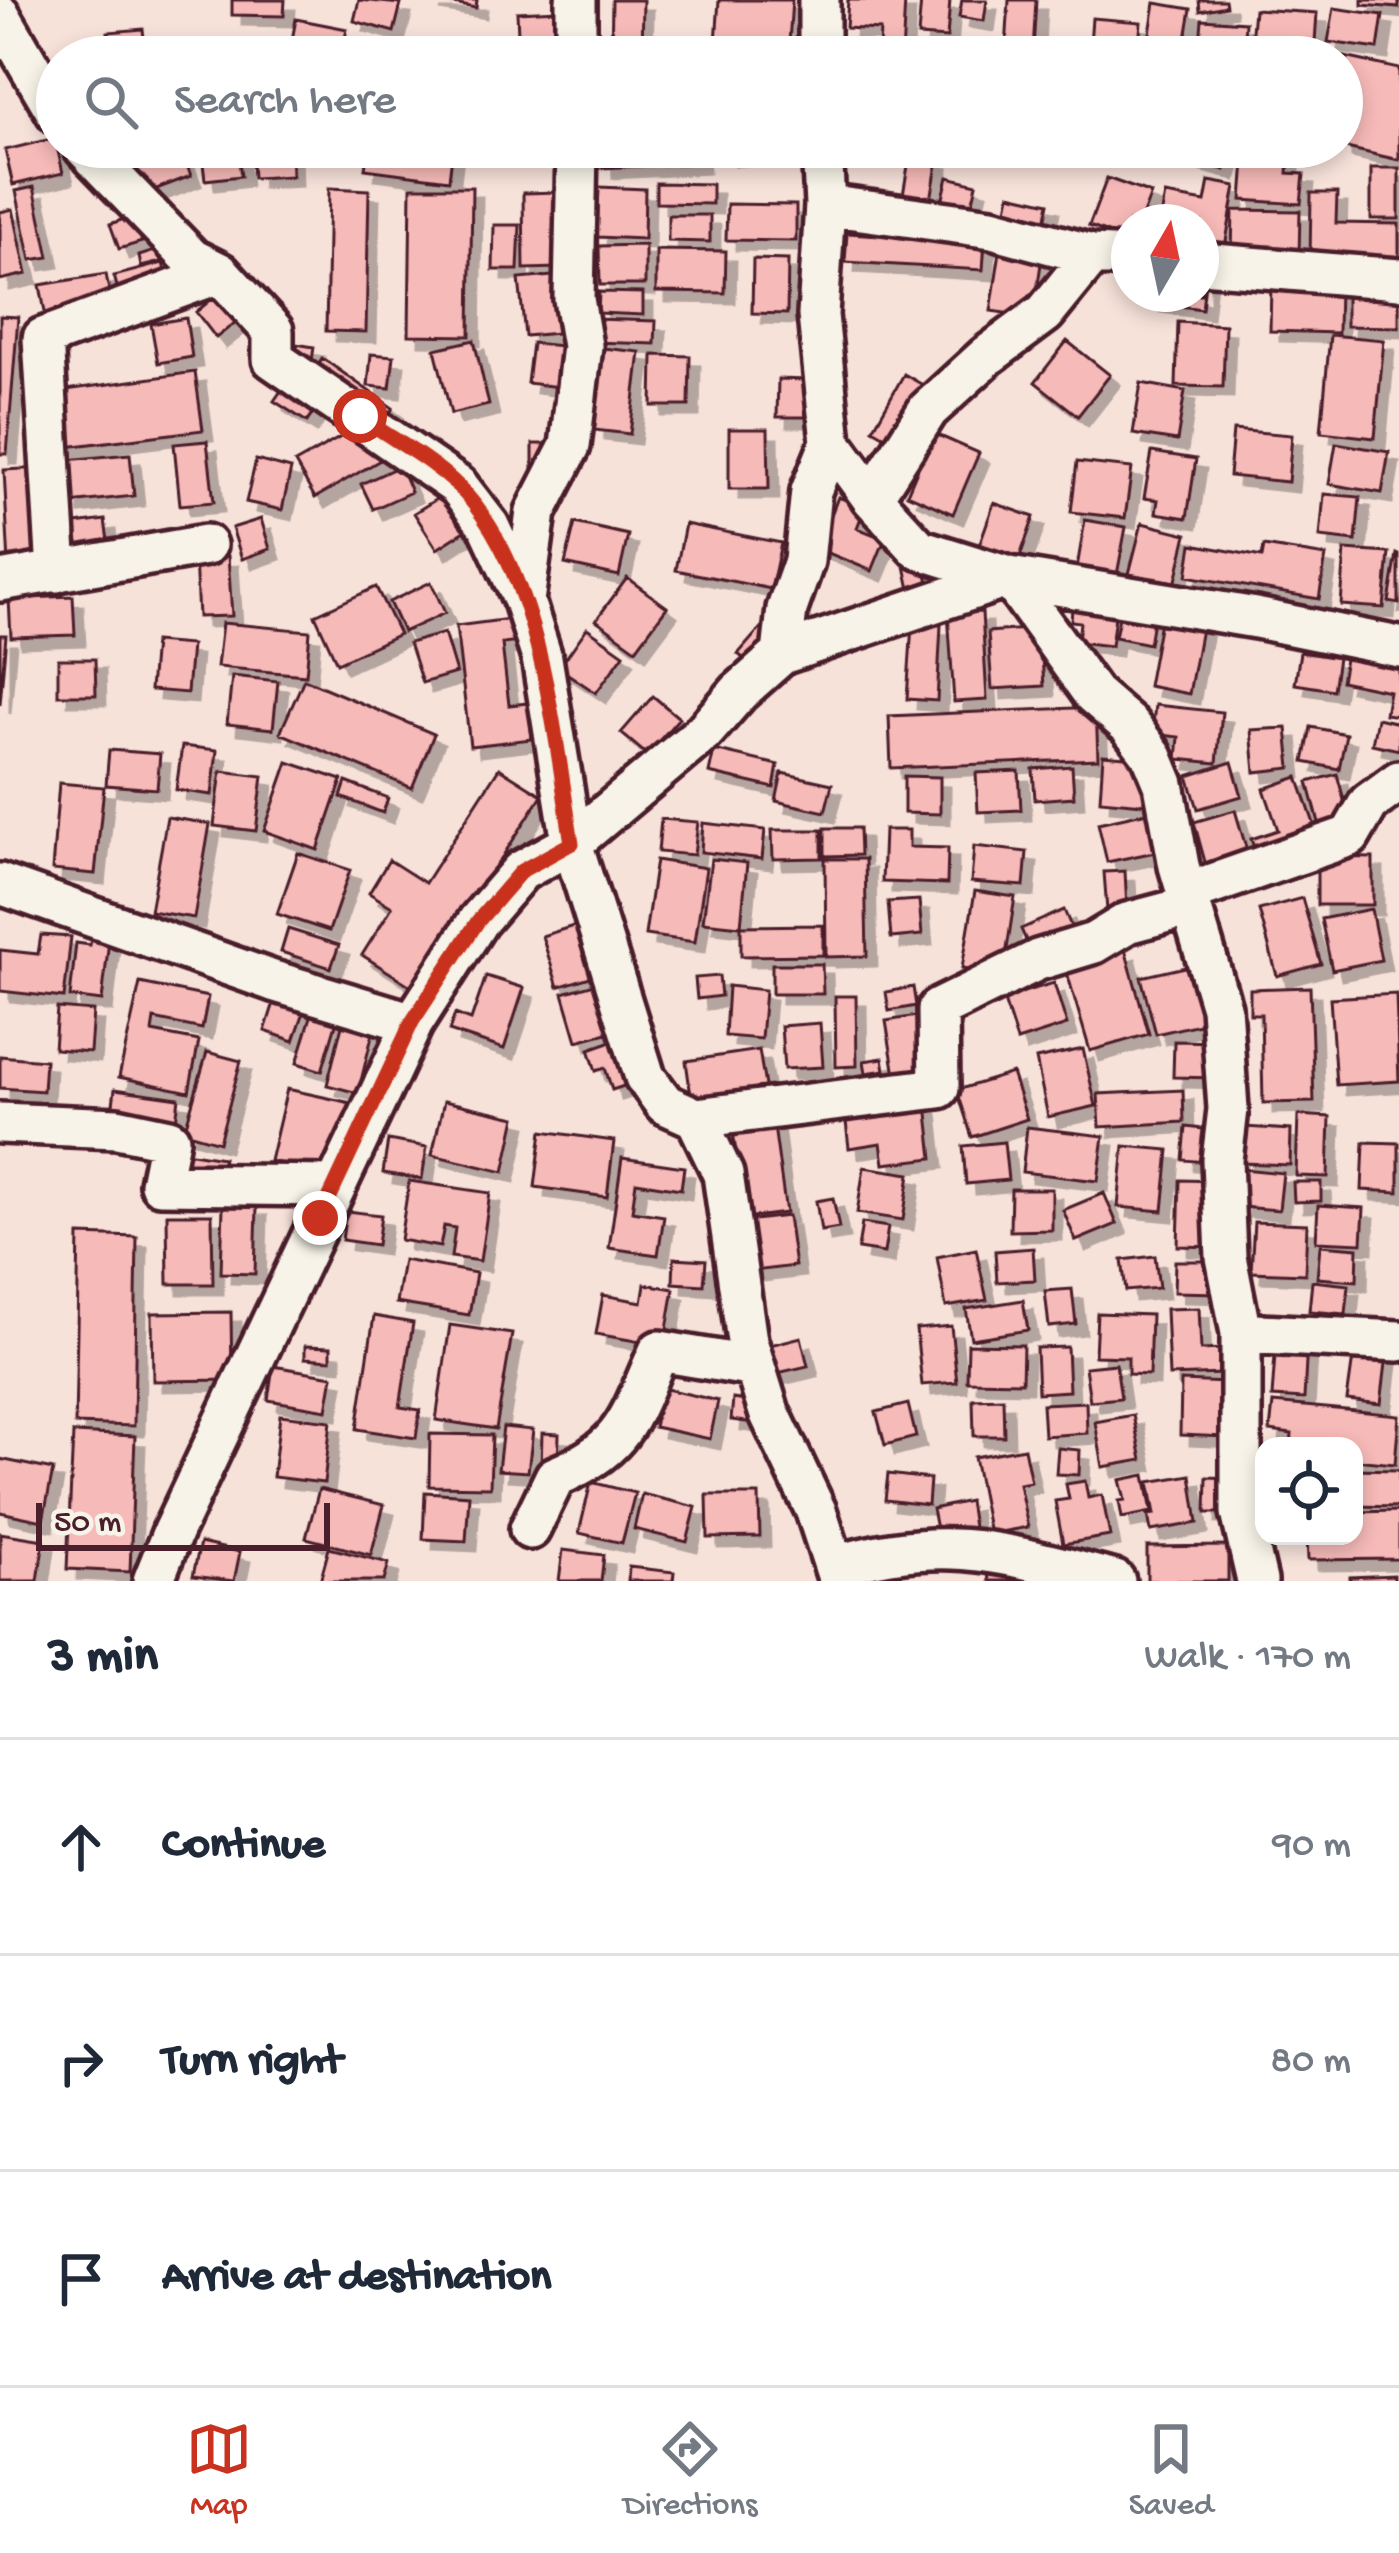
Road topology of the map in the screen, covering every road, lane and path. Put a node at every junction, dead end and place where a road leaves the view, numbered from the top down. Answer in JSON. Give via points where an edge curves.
{"nodes":[{"id":1,"x":576,"y":0,"type":"edge"},
{"id":2,"x":820,"y":0,"type":"edge"},
{"id":3,"x":0,"y":15,"type":"edge"},
{"id":4,"x":576,"y":36,"type":"edge"},
{"id":5,"x":819,"y":36,"type":"edge"},
{"id":6,"x":36,"y":77,"type":"edge"},
{"id":7,"x":104,"y":168,"type":"edge"},
{"id":8,"x":577,"y":168,"type":"edge"},
{"id":9,"x":823,"y":168,"type":"edge"},
{"id":10,"x":825,"y":205,"type":"junction"},
{"id":11,"x":1110,"y":256,"type":"edge"},
{"id":12,"x":1219,"y":264,"type":"edge"},
{"id":13,"x":220,"y":273,"type":"junction"},
{"id":14,"x":1399,"y":279,"type":"edge"},
{"id":15,"x":831,"y":442,"type":"junction"},
{"id":16,"x":872,"y":498,"type":"junction"},
{"id":17,"x":206,"y":545,"type":"dead end"},
{"id":18,"x":57,"y":572,"type":"junction"},
{"id":19,"x":1010,"y":577,"type":"junction"},
{"id":20,"x":0,"y":581,"type":"edge"},
{"id":21,"x":524,"y":602,"type":"junction"},
{"id":22,"x":1399,"y":646,"type":"edge"},
{"id":23,"x":782,"y":654,"type":"junction"},
{"id":24,"x":1399,"y":781,"type":"edge"},
{"id":25,"x":572,"y":843,"type":"junction"},
{"id":26,"x":0,"y":884,"type":"edge"},
{"id":27,"x":1189,"y":899,"type":"junction"},
{"id":28,"x":412,"y":1022,"type":"junction"},
{"id":29,"x":696,"y":1118,"type":"junction"},
{"id":30,"x":0,"y":1123,"type":"edge"},
{"id":31,"x":334,"y":1186,"type":"junction"},
{"id":32,"x":1241,"y":1333,"type":"junction"},
{"id":33,"x":1399,"y":1341,"type":"edge"},
{"id":34,"x":755,"y":1367,"type":"junction"},
{"id":35,"x":530,"y":1528,"type":"dead end"},
{"id":36,"x":837,"y":1574,"type":"edge"},
{"id":37,"x":155,"y":1580,"type":"edge"},
{"id":38,"x":1115,"y":1581,"type":"edge"},
{"id":39,"x":1257,"y":1581,"type":"edge"}],
"edges":[{"from":1,"to":4,"type":"street"},
{"from":2,"to":5,"type":"street"},
{"from":3,"to":6,"type":"street"},
{"from":7,"to":13,"type":"street","via":[[192,260]]},
{"from":8,"to":21,"type":"street","via":[[574,299],[582,346],[570,446],[536,512]]},
{"from":9,"to":10,"type":"street"},
{"from":10,"to":11,"type":"street","via":[[992,228]]},
{"from":10,"to":15,"type":"street","via":[[818,315]]},
{"from":11,"to":16,"type":"street","via":[[928,410]]},
{"from":12,"to":14,"type":"street"},
{"from":13,"to":18,"type":"street","via":[[43,338]]},
{"from":13,"to":21,"type":"street","via":[[272,331],[273,359],[458,486],[489,526]]},
{"from":15,"to":16,"type":"street"},
{"from":15,"to":23,"type":"street","via":[[812,491]]},
{"from":16,"to":19,"type":"street","via":[[919,549]]},
{"from":17,"to":18,"type":"street"},
{"from":18,"to":20,"type":"street"},
{"from":19,"to":22,"type":"street"},
{"from":19,"to":23,"type":"street"},
{"from":19,"to":27,"type":"street","via":[[1094,694],[1152,755]]},
{"from":21,"to":25,"type":"street","via":[[542,658]]},
{"from":23,"to":25,"type":"street"},
{"from":24,"to":27,"type":"street","via":[[1369,803],[1350,836]]},
{"from":25,"to":28,"type":"street","via":[[521,871]]},
{"from":25,"to":29,"type":"street","via":[[645,1076],[665,1104]]},
{"from":26,"to":28,"type":"street"},
{"from":27,"to":29,"type":"street","via":[[938,1009],[940,1088]]},
{"from":27,"to":32,"type":"street","via":[[1220,1007],[1226,1257]]},
{"from":28,"to":31,"type":"street"},
{"from":29,"to":34,"type":"street","via":[[723,1174]]},
{"from":30,"to":31,"type":"street","via":[[117,1128],[169,1139],[160,1184]]},
{"from":31,"to":37,"type":"street"},
{"from":32,"to":33,"type":"street"},
{"from":32,"to":39,"type":"street","via":[[1241,1512]]},
{"from":34,"to":35,"type":"street","via":[[659,1351],[622,1432],[592,1461],[555,1477]]},
{"from":34,"to":36,"type":"street"},
{"from":36,"to":38,"type":"street","via":[[880,1552],[969,1547]]}]}
